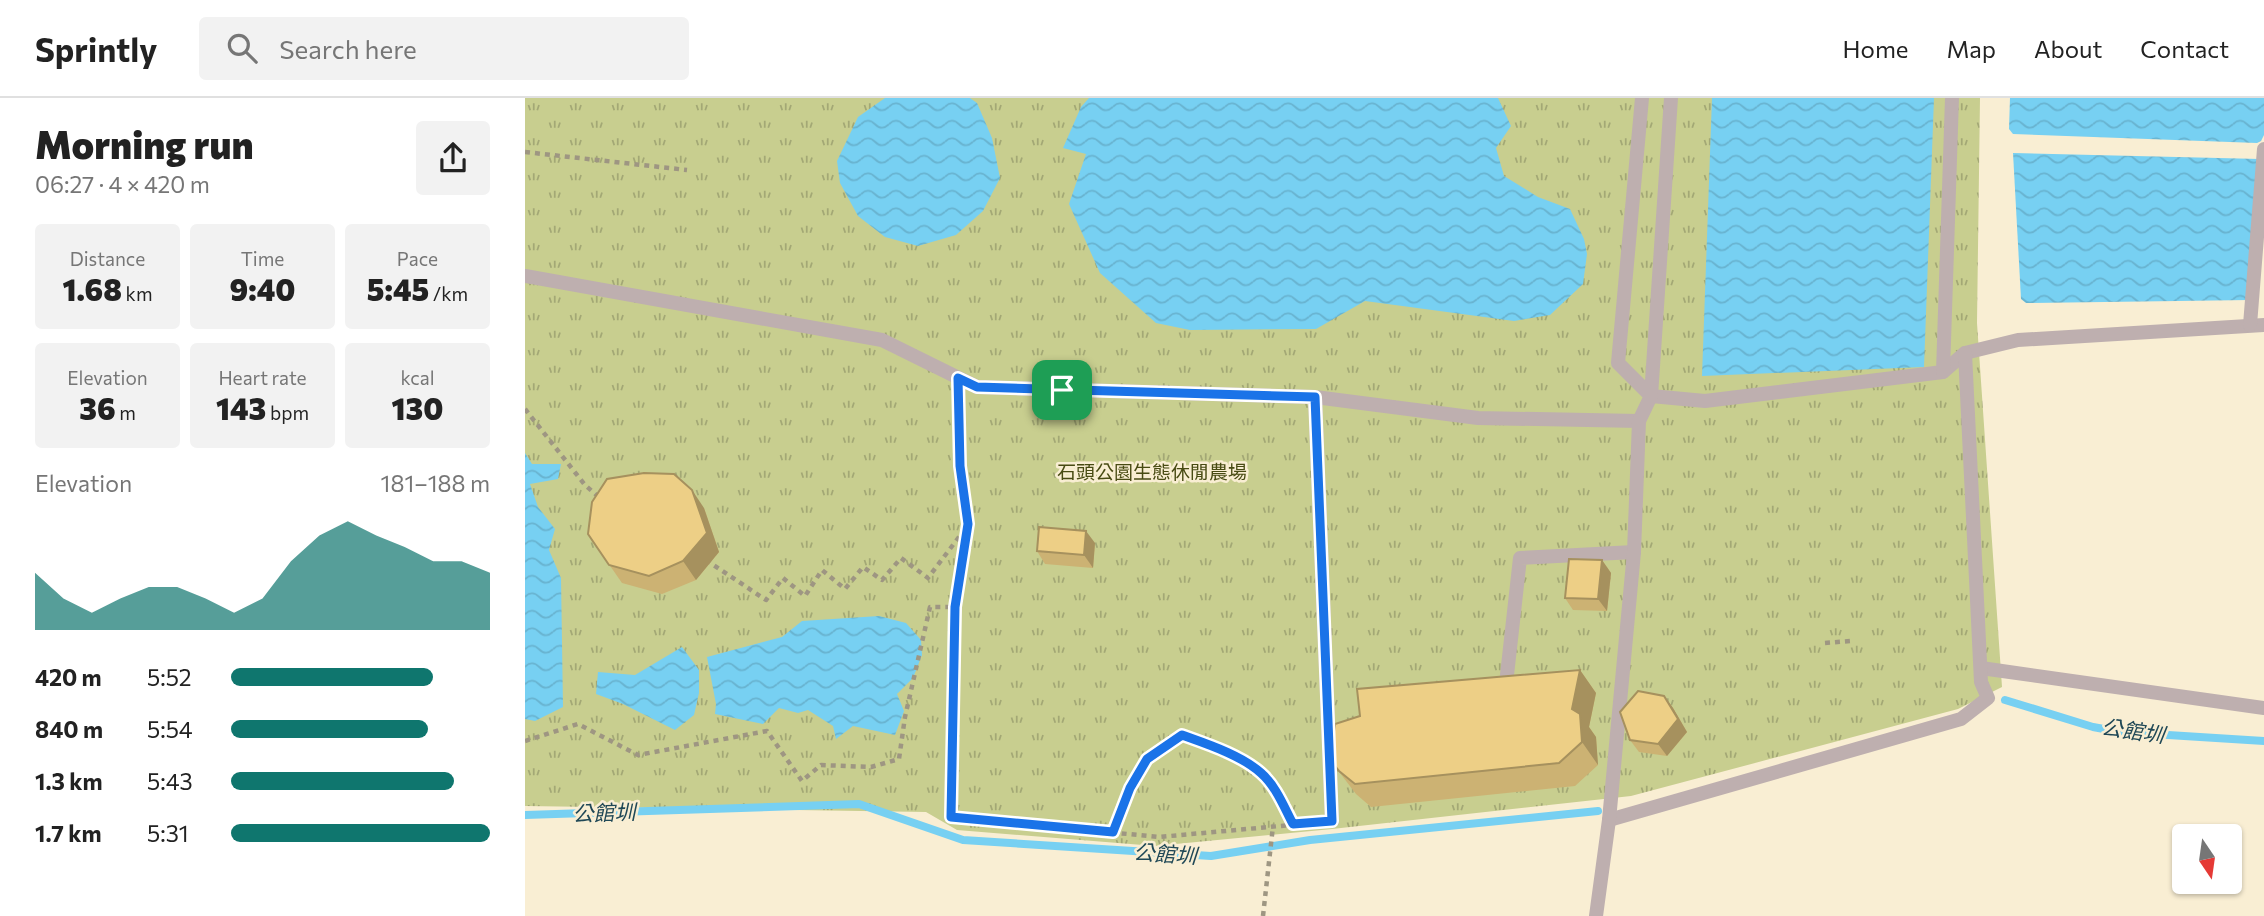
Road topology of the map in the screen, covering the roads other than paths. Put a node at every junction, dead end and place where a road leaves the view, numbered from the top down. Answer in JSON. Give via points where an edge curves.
{"nodes":[{"id":1,"x":1642,"y":98,"type":"edge"},
{"id":2,"x":1671,"y":98,"type":"edge"},
{"id":3,"x":1952,"y":98,"type":"edge"},
{"id":4,"x":2264,"y":149,"type":"edge"},
{"id":5,"x":525,"y":276,"type":"edge"},
{"id":6,"x":2257,"y":325,"type":"edge"},
{"id":7,"x":1965,"y":353,"type":"junction"},
{"id":8,"x":1943,"y":372,"type":"junction"},
{"id":9,"x":1651,"y":396,"type":"junction"},
{"id":10,"x":1315,"y":397,"type":"junction"},
{"id":11,"x":1639,"y":421,"type":"junction"},
{"id":12,"x":1634,"y":552,"type":"junction"},
{"id":13,"x":1981,"y":668,"type":"junction"},
{"id":14,"x":1506,"y":684,"type":"edge"},
{"id":15,"x":2264,"y":708,"type":"edge"},
{"id":16,"x":1609,"y":820,"type":"junction"},
{"id":17,"x":1332,"y":821,"type":"road end"},
{"id":18,"x":1596,"y":916,"type":"edge"}],
"edges":[{"from":1,"to":9,"type":"lane","via":[[1619,363]]},
{"from":2,"to":9,"type":"lane"},
{"from":3,"to":8,"type":"lane"},
{"from":4,"to":6,"type":"lane"},
{"from":5,"to":10,"type":"lane","via":[[882,340],[977,387]]},
{"from":6,"to":7,"type":"lane","via":[[2018,340]]},
{"from":7,"to":8,"type":"lane"},
{"from":7,"to":13,"type":"lane"},
{"from":8,"to":9,"type":"lane","via":[[1705,401]]},
{"from":9,"to":11,"type":"lane"},
{"from":10,"to":11,"type":"lane","via":[[1478,418]]},
{"from":10,"to":17,"type":"lane"},
{"from":11,"to":12,"type":"lane"},
{"from":12,"to":14,"type":"lane","via":[[1520,558]]},
{"from":12,"to":16,"type":"lane"},
{"from":13,"to":15,"type":"lane"},
{"from":13,"to":16,"type":"lane","via":[[1988,698],[1961,719]]},
{"from":16,"to":18,"type":"lane"}]}
